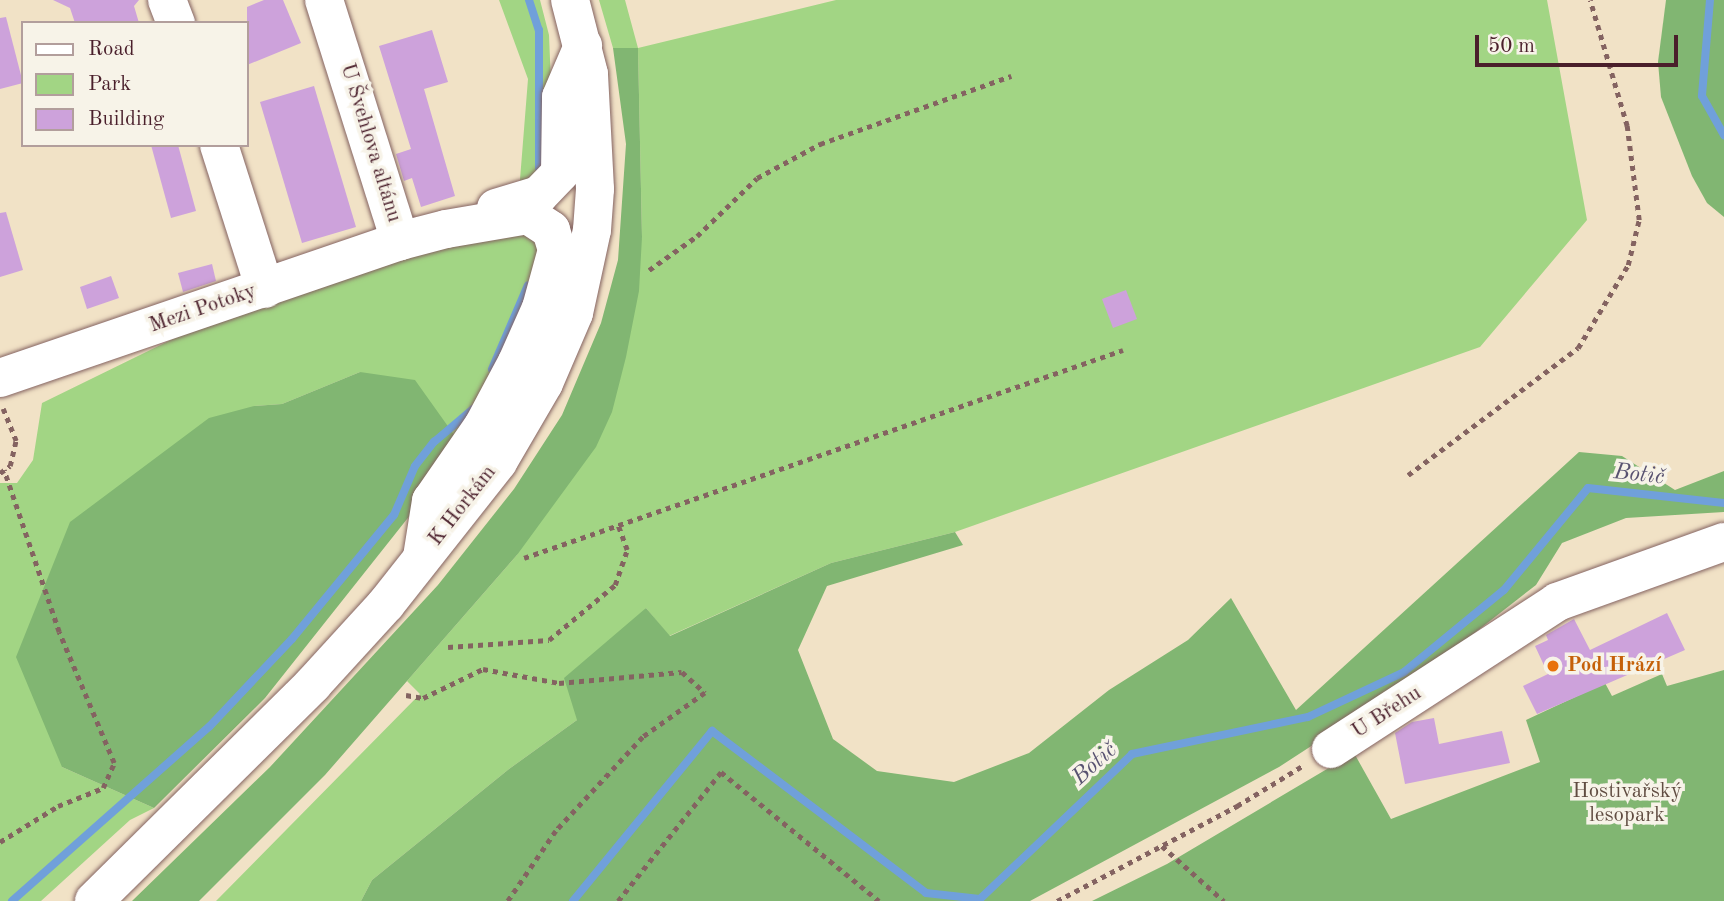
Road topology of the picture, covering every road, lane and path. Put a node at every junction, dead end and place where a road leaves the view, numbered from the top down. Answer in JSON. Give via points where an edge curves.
{"nodes":[{"id":1,"x":167,"y":0,"type":"edge"},
{"id":2,"x":324,"y":0,"type":"edge"},
{"id":3,"x":570,"y":0,"type":"edge"},
{"id":4,"x":1590,"y":0,"type":"edge"},
{"id":5,"x":175,"y":21,"type":"edge"},
{"id":6,"x":583,"y":46,"type":"junction"},
{"id":7,"x":1010,"y":76,"type":"dead end"},
{"id":8,"x":220,"y":147,"type":"edge"},
{"id":9,"x":457,"y":226,"type":"junction"},
{"id":10,"x":400,"y":241,"type":"junction"},
{"id":11,"x":649,"y":270,"type":"dead end"},
{"id":12,"x":265,"y":289,"type":"junction"},
{"id":13,"x":1123,"y":350,"type":"dead end"},
{"id":14,"x":0,"y":378,"type":"edge"},
{"id":15,"x":0,"y":406,"type":"edge"},
{"id":16,"x":2,"y":471,"type":"edge"},
{"id":17,"x":1408,"y":475,"type":"dead end"},
{"id":18,"x":618,"y":525,"type":"junction"},
{"id":19,"x":1724,"y":542,"type":"edge"},
{"id":20,"x":524,"y":558,"type":"dead end"},
{"id":21,"x":421,"y":559,"type":"junction"},
{"id":22,"x":448,"y":647,"type":"dead end"},
{"id":23,"x":406,"y":695,"type":"dead end"},
{"id":24,"x":1331,"y":749,"type":"joint"},
{"id":25,"x":0,"y":842,"type":"edge"},
{"id":26,"x":1162,"y":846,"type":"junction"},
{"id":27,"x":94,"y":901,"type":"edge"},
{"id":28,"x":508,"y":901,"type":"edge"},
{"id":29,"x":618,"y":901,"type":"edge"},
{"id":30,"x":879,"y":901,"type":"edge"},
{"id":31,"x":1056,"y":901,"type":"edge"},
{"id":32,"x":1224,"y":901,"type":"edge"}],
"edges":[{"from":1,"to":5,"type":"main road"},
{"from":2,"to":10,"type":"main road","name":"U Švehlova altánu"},
{"from":3,"to":6,"type":"main road","name":"K Horkám"},
{"from":4,"to":17,"type":"path","via":[[1627,126],[1639,220],[1628,265],[1577,348]]},
{"from":6,"to":9,"type":"main road","via":[[561,97],[562,163],[556,179],[539,195],[486,211]]},
{"from":6,"to":21,"type":"main road","name":"K Horkám","via":[[593,112],[595,189],[592,230],[574,313],[544,383],[498,461]]},
{"from":7,"to":11,"type":"path","via":[[820,144],[757,178],[697,236]]},
{"from":8,"to":12,"type":"main road","name":"Mezi Potoky"},
{"from":9,"to":10,"type":"main road","name":"U Švehlova altánu"},
{"from":9,"to":21,"type":"main road","via":[[537,217],[551,230],[556,259],[517,362],[483,426],[431,501]]},
{"from":10,"to":12,"type":"main road"},
{"from":12,"to":14,"type":"main road","name":"Mezi Potoky"},
{"from":13,"to":18,"type":"path"},
{"from":15,"to":16,"type":"path","via":[[16,441],[10,466]]},
{"from":16,"to":25,"type":"path","via":[[59,632],[111,752],[110,779],[99,790],[58,806]]},
{"from":18,"to":20,"type":"path"},
{"from":18,"to":22,"type":"path","via":[[627,550],[615,585],[549,640]]},
{"from":19,"to":24,"type":"main road","name":"U Břehu","via":[[1557,602]]},
{"from":21,"to":27,"type":"main road","name":"K Horkám","via":[[313,684]]},
{"from":23,"to":28,"type":"path","via":[[423,698],[483,668],[559,684],[682,672],[705,693],[643,737],[556,831]]},
{"from":24,"to":26,"type":"path","name":"U Břehu"},
{"from":26,"to":31,"type":"path","name":"U Břehu"},
{"from":26,"to":32,"type":"path"},
{"from":29,"to":30,"type":"path","via":[[721,772]]}]}
